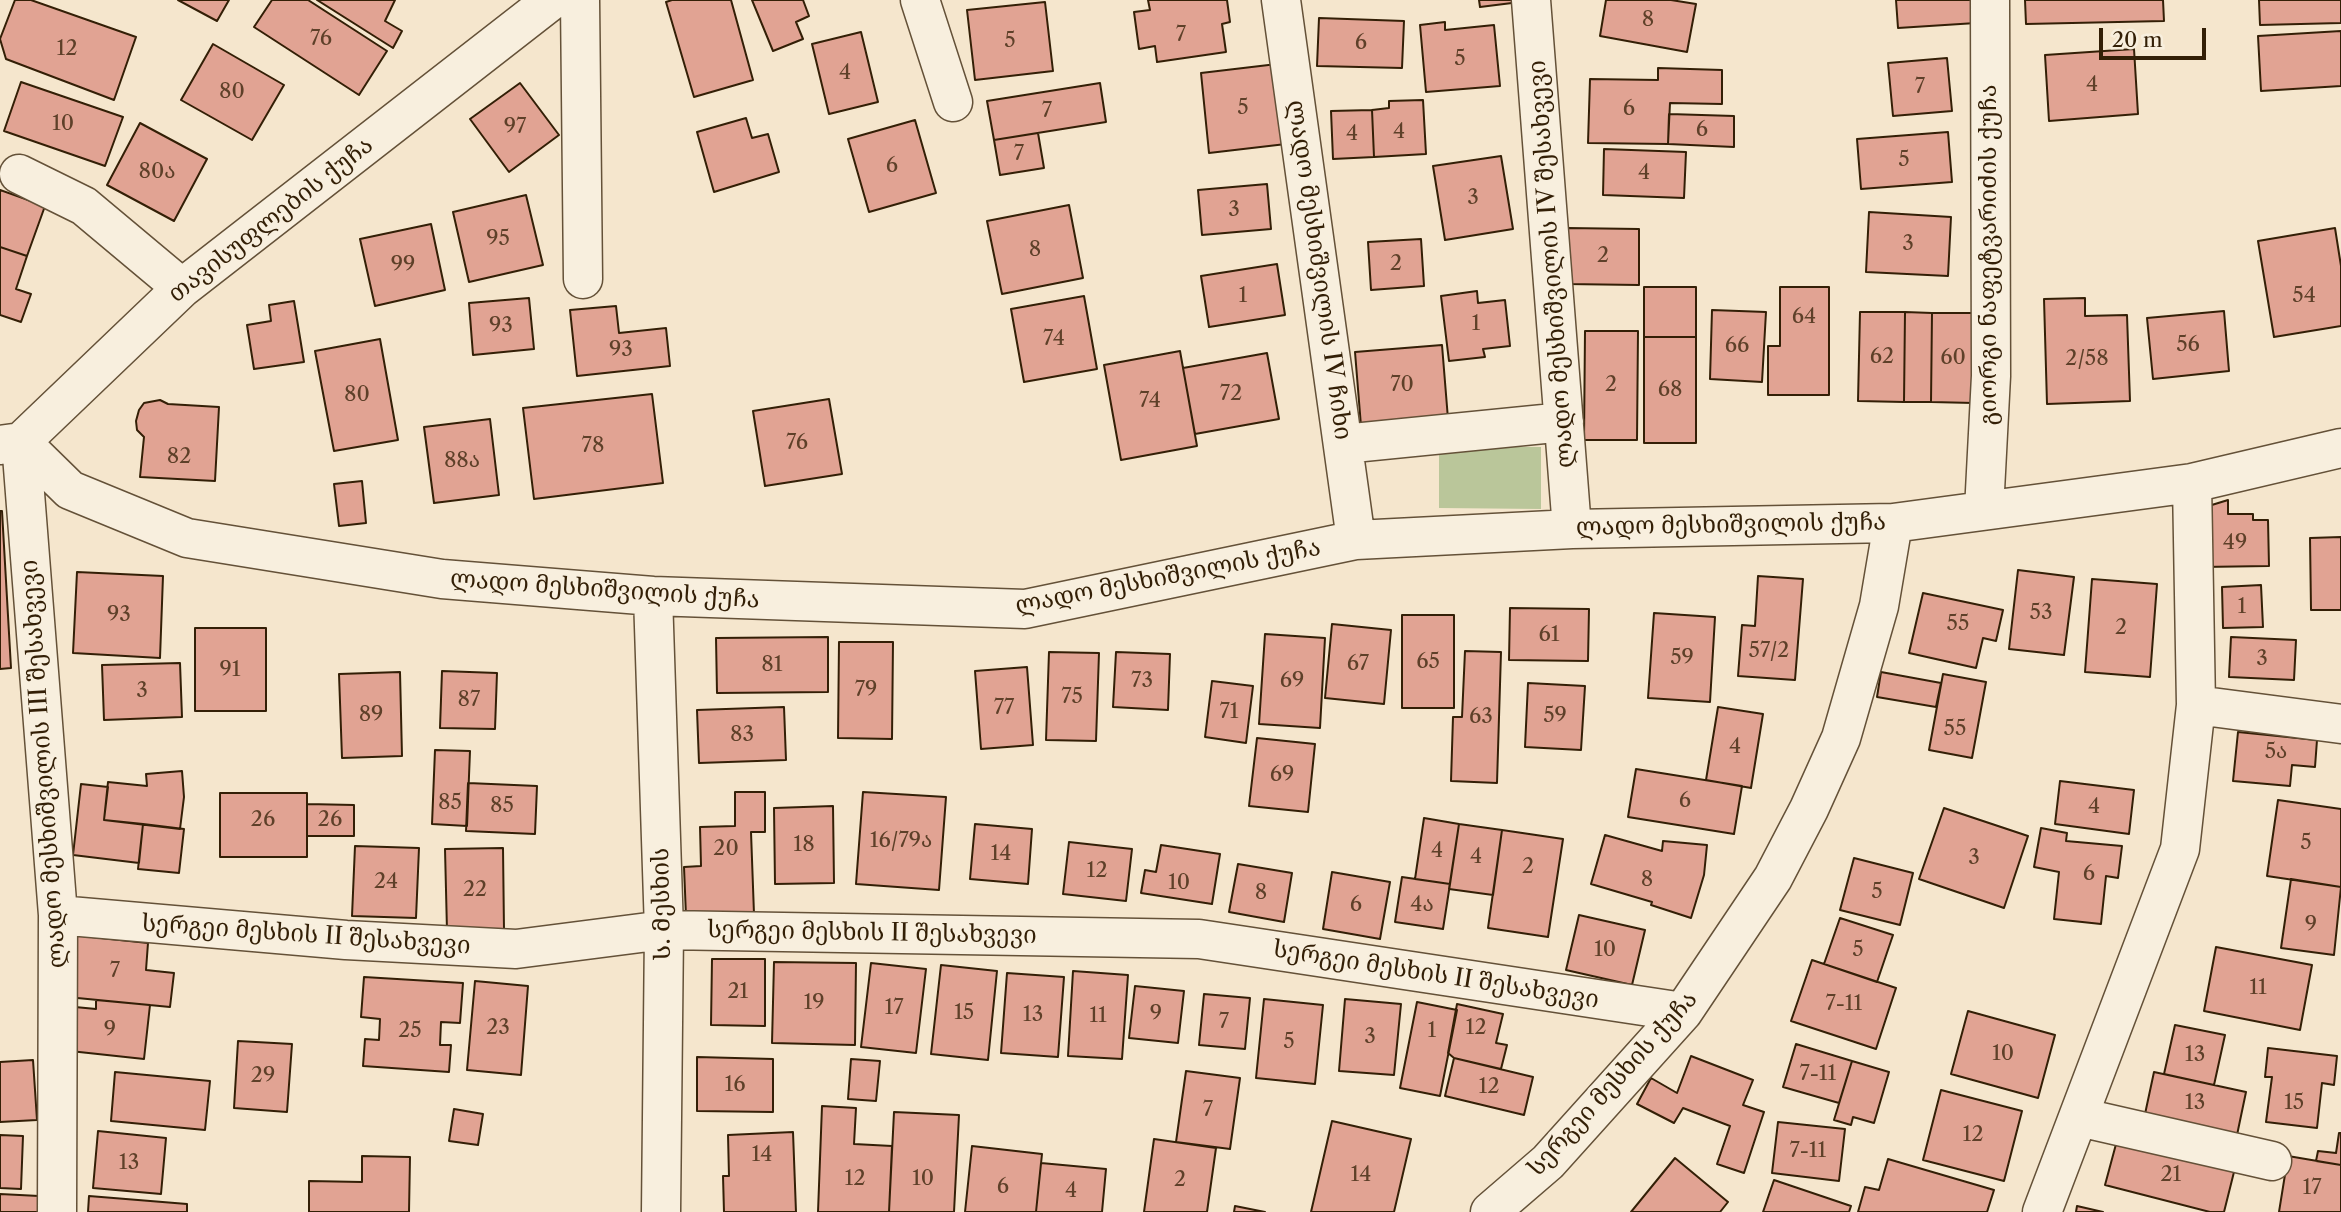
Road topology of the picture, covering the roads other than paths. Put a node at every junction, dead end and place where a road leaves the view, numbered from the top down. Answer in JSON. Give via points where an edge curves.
{"nodes":[{"id":1,"x":551,"y":0,"type":"edge"},
{"id":2,"x":580,"y":0,"type":"edge"},
{"id":3,"x":920,"y":0,"type":"edge"},
{"id":4,"x":1281,"y":0,"type":"edge"},
{"id":5,"x":1531,"y":0,"type":"edge"},
{"id":6,"x":1990,"y":0,"type":"edge"},
{"id":7,"x":953,"y":102,"type":"dead end"},
{"id":8,"x":19,"y":174,"type":"dead end"},
{"id":9,"x":583,"y":279,"type":"dead end"},
{"id":10,"x":182,"y":288,"type":"junction"},
{"id":11,"x":1564,"y":422,"type":"junction"},
{"id":12,"x":11,"y":443,"type":"edge"},
{"id":13,"x":1343,"y":444,"type":"junction"},
{"id":14,"x":2341,"y":448,"type":"edge"},
{"id":15,"x":2192,"y":483,"type":"junction"},
{"id":16,"x":1984,"y":510,"type":"junction"},
{"id":17,"x":1893,"y":523,"type":"junction"},
{"id":18,"x":1572,"y":528,"type":"junction"},
{"id":19,"x":1356,"y":540,"type":"junction"},
{"id":20,"x":653,"y":596,"type":"junction"},
{"id":21,"x":2196,"y":705,"type":"junction"},
{"id":22,"x":2341,"y":724,"type":"edge"},
{"id":23,"x":58,"y":915,"type":"junction"},
{"id":24,"x":664,"y":930,"type":"junction"},
{"id":25,"x":1682,"y":1012,"type":"junction"},
{"id":26,"x":2078,"y":1117,"type":"junction"},
{"id":27,"x":2272,"y":1161,"type":"dead end"},
{"id":28,"x":1500,"y":1210,"type":"edge"},
{"id":29,"x":57,"y":1212,"type":"edge"},
{"id":30,"x":661,"y":1212,"type":"edge"},
{"id":31,"x":2042,"y":1212,"type":"edge"}],
"edges":[{"from":1,"to":10,"type":"street","name":"თავისუფლების ქუჩა"},
{"from":2,"to":9,"type":"street"},
{"from":3,"to":7,"type":"street"},
{"from":4,"to":13,"type":"street","name":"ლადო მესხიშვილის IV ჩიხი"},
{"from":5,"to":11,"type":"street","name":"ლადო მესხიშვილის IV შესახვევი"},
{"from":6,"to":16,"type":"street","name":"გიორგი ნაფეტვარიძის ქუჩა","via":[[1991,376]]},
{"from":8,"to":10,"type":"street","via":[[85,206]]},
{"from":10,"to":12,"type":"street","name":"თავისუფლების ქუჩა"},
{"from":11,"to":13,"type":"street"},
{"from":11,"to":18,"type":"street","name":"ლადო მესხიშვილის IV შესახვევი"},
{"from":12,"to":20,"type":"street","name":"ლადო მესხიშვილის ქუჩა","via":[[70,490],[187,538],[442,579]]},
{"from":12,"to":23,"type":"street","name":"ლადო მესხიშვილის III შესახვევი"},
{"from":13,"to":19,"type":"street","name":"ლადო მესხიშვილის IV ჩიხი"},
{"from":14,"to":15,"type":"street","name":"ლადო მესხიშვილის ქუჩა"},
{"from":15,"to":16,"type":"street","name":"ლადო მესხიშვილის ქუჩა"},
{"from":15,"to":21,"type":"street"},
{"from":16,"to":17,"type":"street","name":"ლადო მესხიშვილის ქუჩა"},
{"from":17,"to":18,"type":"street","name":"ლადო მესხიშვილის ქუჩა"},
{"from":17,"to":25,"type":"street","name":"სერგეი მესხის ქუჩა","via":[[1879,606],[1842,738],[1773,878]]},
{"from":18,"to":19,"type":"street","name":"ლადო მესხიშვილის ქუჩა"},
{"from":19,"to":20,"type":"street","name":"ლადო მესხიშვილის ქუჩა","via":[[1025,609]]},
{"from":20,"to":24,"type":"street","name":"Ს. Მესხის"},
{"from":21,"to":22,"type":"street"},
{"from":21,"to":26,"type":"street","via":[[2180,849]]},
{"from":23,"to":24,"type":"street","name":"სერგეი მესხის II შესახვევი","via":[[346,940],[516,949]]},
{"from":23,"to":29,"type":"street","name":"ლადო მესხიშვილის III შესახვევი"},
{"from":24,"to":25,"type":"street","name":"სერგეი მესხის II შესახვევი","via":[[1199,939]]},
{"from":24,"to":30,"type":"street","name":"Ს. Მესხის"},
{"from":25,"to":28,"type":"street","name":"სერგეი მესხის ქუჩა"},
{"from":26,"to":27,"type":"street"},
{"from":26,"to":31,"type":"street"}]}
